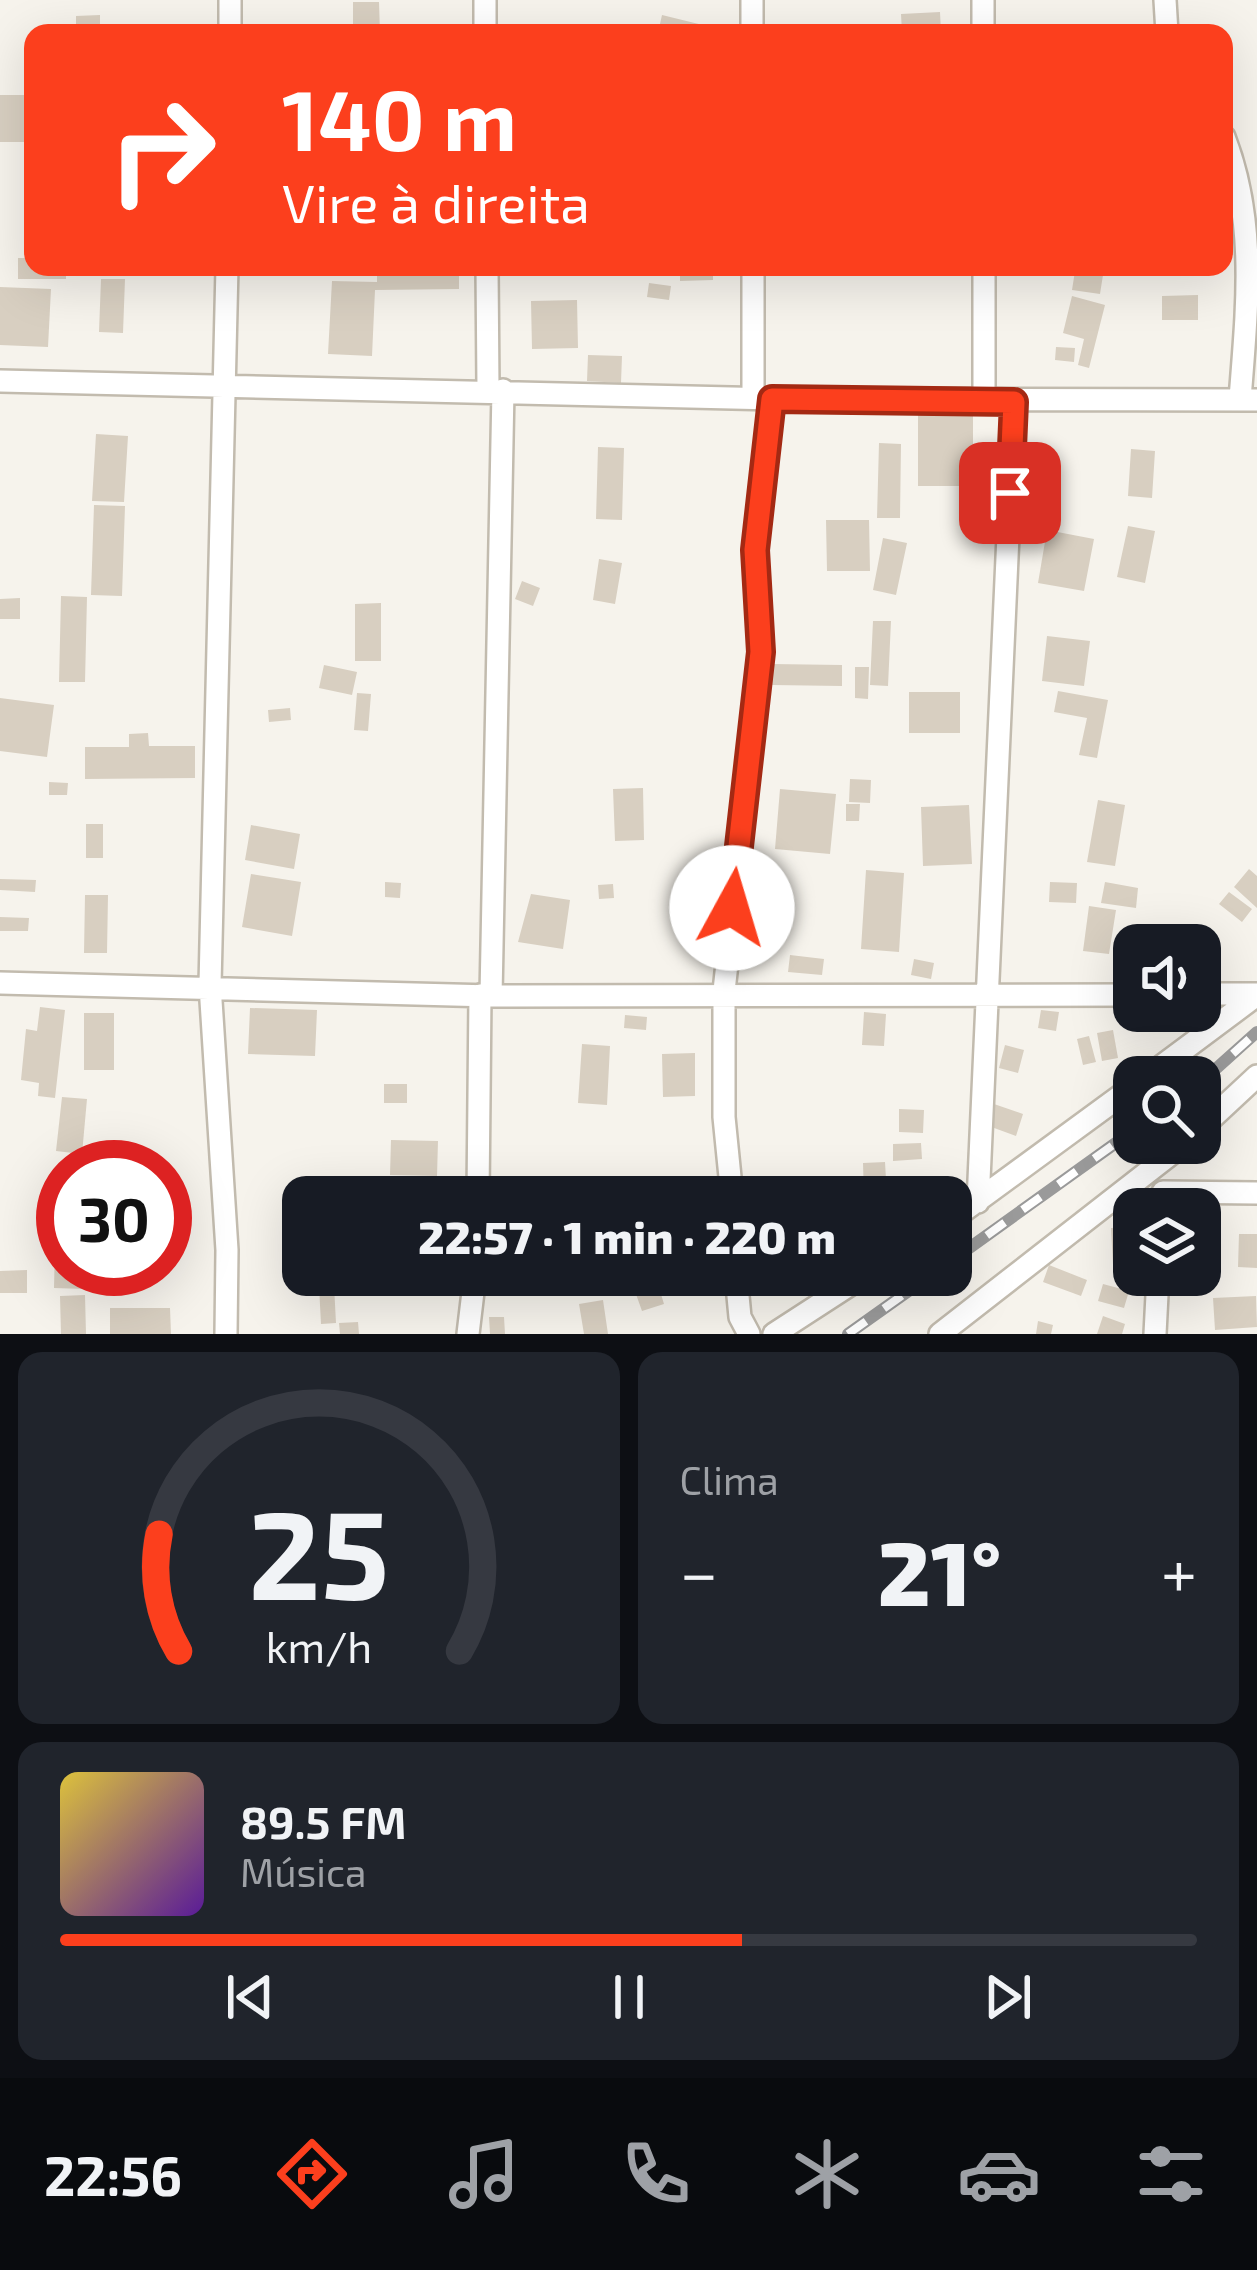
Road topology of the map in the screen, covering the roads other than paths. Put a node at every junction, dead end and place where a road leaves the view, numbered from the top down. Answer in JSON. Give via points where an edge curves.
{"nodes":[{"id":1,"x":1233,"y":158,"type":"edge"},
{"id":2,"x":227,"y":276,"type":"edge"},
{"id":3,"x":488,"y":276,"type":"edge"},
{"id":4,"x":754,"y":276,"type":"edge"},
{"id":5,"x":984,"y":276,"type":"edge"},
{"id":6,"x":0,"y":381,"type":"edge"},
{"id":7,"x":226,"y":383,"type":"junction"},
{"id":8,"x":495,"y":389,"type":"junction"},
{"id":9,"x":762,"y":399,"type":"junction"},
{"id":10,"x":1248,"y":399,"type":"edge"},
{"id":11,"x":984,"y":402,"type":"junction"},
{"id":12,"x":1014,"y":402,"type":"junction"},
{"id":13,"x":0,"y":982,"type":"edge"},
{"id":14,"x":210,"y":986,"type":"junction"},
{"id":15,"x":724,"y":991,"type":"junction"},
{"id":16,"x":1113,"y":994,"type":"edge"},
{"id":17,"x":1221,"y":994,"type":"edge"},
{"id":18,"x":985,"y":995,"type":"junction"},
{"id":19,"x":1257,"y":995,"type":"edge"},
{"id":20,"x":486,"y":996,"type":"junction"},
{"id":21,"x":1175,"y":1056,"type":"edge"},
{"id":22,"x":1257,"y":1076,"type":"edge"},
{"id":23,"x":1113,"y":1102,"type":"edge"},
{"id":24,"x":1221,"y":1109,"type":"edge"},
{"id":25,"x":1162,"y":1164,"type":"edge"},
{"id":26,"x":479,"y":1176,"type":"edge"},
{"id":27,"x":730,"y":1176,"type":"edge"},
{"id":28,"x":1257,"y":1193,"type":"edge"},
{"id":29,"x":1221,"y":1196,"type":"edge"},
{"id":30,"x":978,"y":1202,"type":"junction"},
{"id":31,"x":972,"y":1206,"type":"edge"},
{"id":32,"x":473,"y":1296,"type":"edge"},
{"id":33,"x":738,"y":1296,"type":"edge"},
{"id":34,"x":834,"y":1296,"type":"edge"},
{"id":35,"x":1157,"y":1296,"type":"edge"},
{"id":36,"x":226,"y":1334,"type":"edge"},
{"id":37,"x":468,"y":1334,"type":"edge"},
{"id":38,"x":748,"y":1334,"type":"edge"},
{"id":39,"x":775,"y":1334,"type":"edge"},
{"id":40,"x":940,"y":1334,"type":"edge"},
{"id":41,"x":1155,"y":1334,"type":"edge"}],
"edges":[{"from":1,"to":10,"type":"street","via":[[1244,184],[1251,267]]},
{"from":2,"to":7,"type":"street"},
{"from":3,"to":8,"type":"street"},
{"from":4,"to":9,"type":"street"},
{"from":5,"to":11,"type":"street"},
{"from":6,"to":7,"type":"street"},
{"from":7,"to":8,"type":"street"},
{"from":7,"to":14,"type":"street"},
{"from":8,"to":9,"type":"street"},
{"from":8,"to":20,"type":"street"},
{"from":9,"to":11,"type":"street"},
{"from":9,"to":15,"type":"street","via":[[755,550],[761,652]]},
{"from":10,"to":12,"type":"street"},
{"from":11,"to":12,"type":"street"},
{"from":12,"to":18,"type":"street"},
{"from":13,"to":14,"type":"street"},
{"from":14,"to":20,"type":"street"},
{"from":14,"to":36,"type":"street"},
{"from":15,"to":18,"type":"street"},
{"from":15,"to":20,"type":"street"},
{"from":15,"to":27,"type":"street"},
{"from":16,"to":18,"type":"street"},
{"from":17,"to":19,"type":"street"},
{"from":18,"to":30,"type":"street"},
{"from":19,"to":21,"type":"street"},
{"from":20,"to":26,"type":"street"},
{"from":22,"to":24,"type":"street"},
{"from":23,"to":30,"type":"street"},
{"from":25,"to":40,"type":"street"},
{"from":28,"to":29,"type":"street"},
{"from":30,"to":31,"type":"street"},
{"from":32,"to":37,"type":"street"},
{"from":33,"to":38,"type":"street"},
{"from":34,"to":39,"type":"street"},
{"from":35,"to":41,"type":"street"}]}
